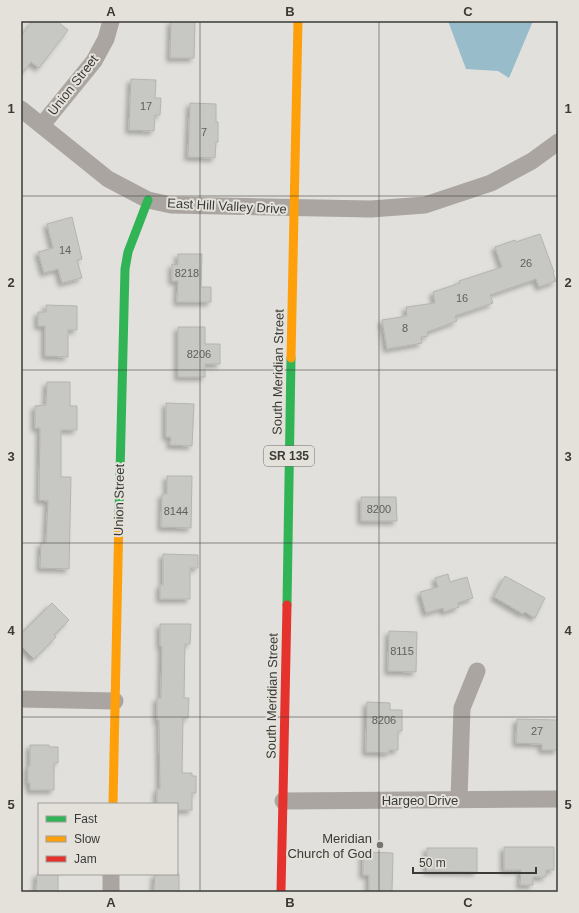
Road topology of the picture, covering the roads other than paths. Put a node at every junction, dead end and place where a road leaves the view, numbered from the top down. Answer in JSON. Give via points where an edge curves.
{"nodes":[{"id":1,"x":111,"y":21,"type":"edge"},
{"id":2,"x":298,"y":21,"type":"edge"},
{"id":3,"x":21,"y":109,"type":"edge"},
{"id":4,"x":42,"y":125,"type":"junction"},
{"id":5,"x":558,"y":142,"type":"edge"},
{"id":6,"x":148,"y":200,"type":"junction"},
{"id":7,"x":294,"y":208,"type":"junction"},
{"id":8,"x":477,"y":671,"type":"dead end"},
{"id":9,"x":21,"y":699,"type":"edge"},
{"id":10,"x":115,"y":701,"type":"junction"},
{"id":11,"x":459,"y":799,"type":"junction"},
{"id":12,"x":558,"y":799,"type":"edge"},
{"id":13,"x":283,"y":801,"type":"junction"},
{"id":14,"x":113,"y":803,"type":"edge"},
{"id":15,"x":112,"y":875,"type":"edge"},
{"id":16,"x":111,"y":892,"type":"edge"},
{"id":17,"x":281,"y":892,"type":"edge"}],
"edges":[{"from":1,"to":4,"type":"street","name":"Union Street","via":[[106,39],[94,61]]},
{"from":2,"to":7,"type":"main road","name":"South Meridian Street","number":"SR 135"},
{"from":3,"to":4,"type":"street","name":"East Hill Valley Drive"},
{"from":4,"to":6,"type":"street","name":"East Hill Valley Drive","via":[[108,179]]},
{"from":5,"to":7,"type":"street","name":"East Hill Valley Drive","via":[[532,161],[491,183],[425,205],[371,209]]},
{"from":6,"to":7,"type":"street","name":"East Hill Valley Drive","via":[[172,205]]},
{"from":6,"to":10,"type":"main road","name":"Union Street","via":[[128,252],[125,269]]},
{"from":7,"to":13,"type":"main road","name":"South Meridian Street","number":"SR 135"},
{"from":8,"to":11,"type":"street","via":[[462,708]]},
{"from":9,"to":10,"type":"street"},
{"from":10,"to":14,"type":"main road","name":"Union Street"},
{"from":11,"to":12,"type":"street","name":"Hargeo Drive"},
{"from":11,"to":13,"type":"street","name":"Hargeo Drive"},
{"from":13,"to":17,"type":"main road","name":"South Meridian Street","number":"SR 135"},
{"from":15,"to":16,"type":"street"}]}
